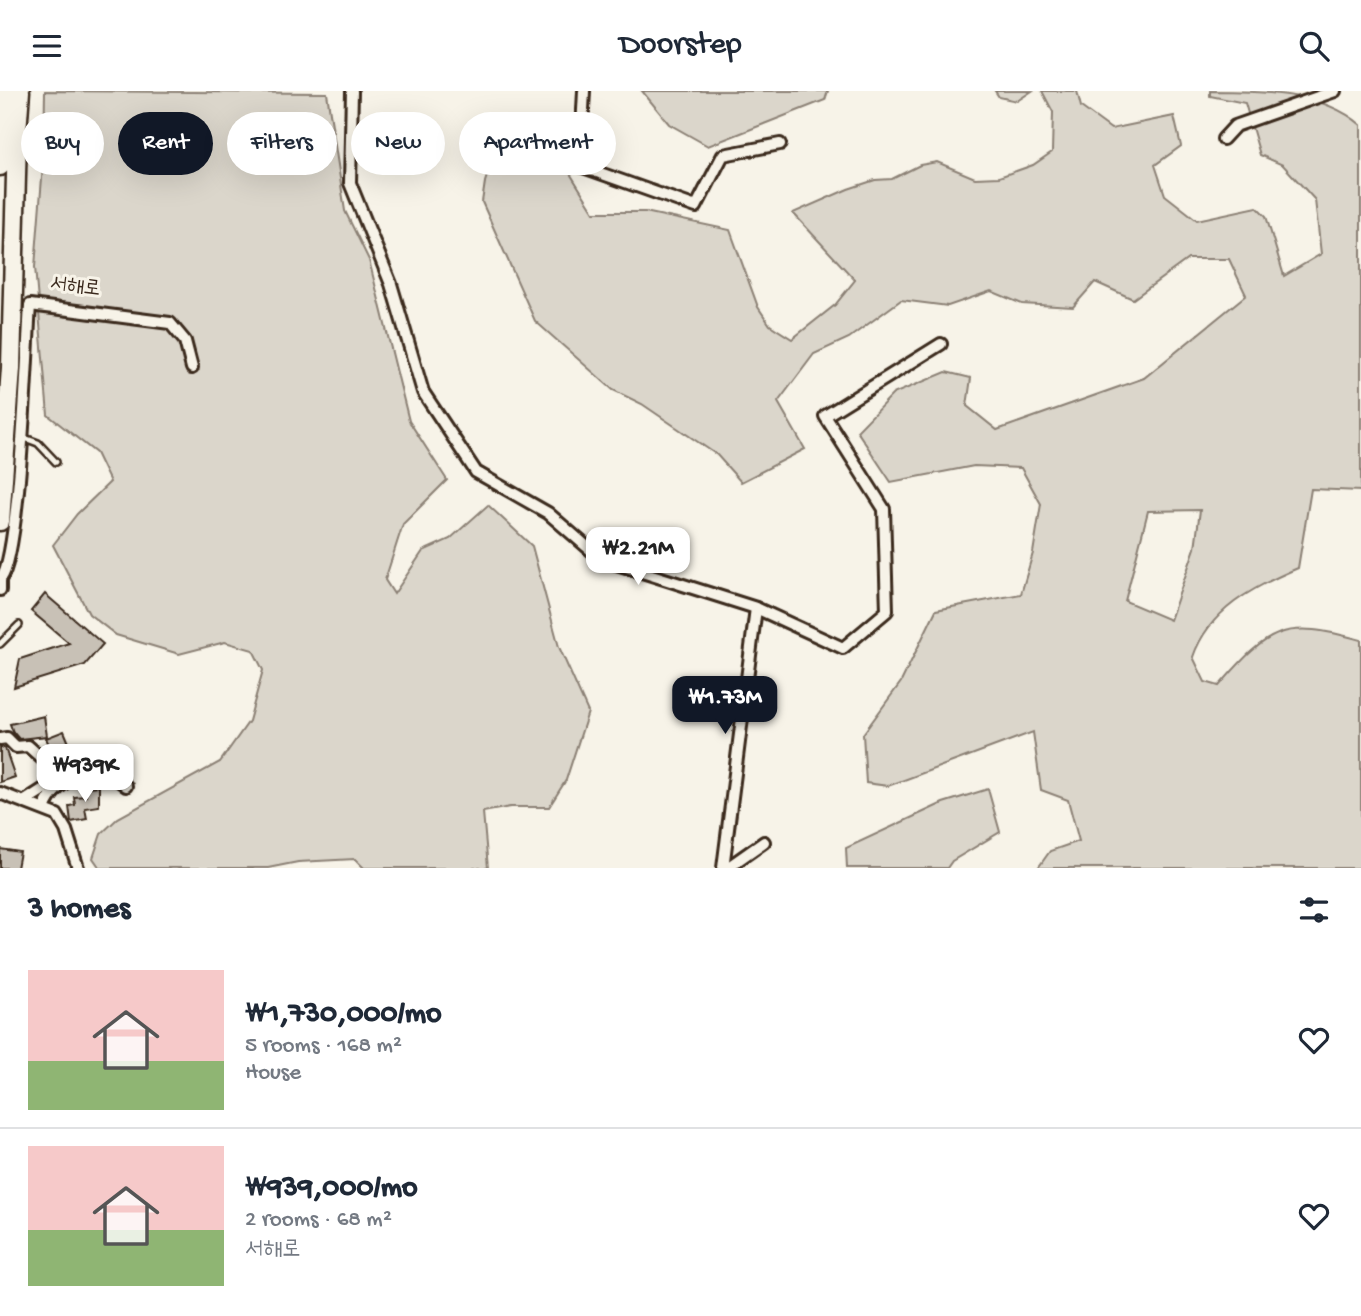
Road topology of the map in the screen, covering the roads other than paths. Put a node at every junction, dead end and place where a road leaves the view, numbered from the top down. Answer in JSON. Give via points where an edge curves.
{"nodes":[{"id":1,"x":5,"y":91,"type":"edge"},
{"id":2,"x":20,"y":91,"type":"edge"},
{"id":3,"x":352,"y":91,"type":"edge"},
{"id":4,"x":584,"y":91,"type":"edge"},
{"id":5,"x":1335,"y":91,"type":"edge"},
{"id":6,"x":6,"y":135,"type":"edge"},
{"id":7,"x":1223,"y":139,"type":"dead end"},
{"id":8,"x":780,"y":144,"type":"dead end"},
{"id":9,"x":0,"y":166,"type":"edge"},
{"id":10,"x":0,"y":320,"type":"edge"},
{"id":11,"x":941,"y":344,"type":"dead end"},
{"id":12,"x":192,"y":368,"type":"dead end"},
{"id":13,"x":22,"y":436,"type":"junction"},
{"id":14,"x":55,"y":462,"type":"dead end"},
{"id":15,"x":0,"y":521,"type":"edge"},
{"id":16,"x":0,"y":577,"type":"edge"},
{"id":17,"x":0,"y":590,"type":"edge"},
{"id":18,"x":756,"y":608,"type":"junction"},
{"id":19,"x":19,"y":625,"type":"dead end"},
{"id":20,"x":0,"y":645,"type":"edge"},
{"id":21,"x":0,"y":739,"type":"edge"},
{"id":22,"x":126,"y":786,"type":"dead end"},
{"id":23,"x":0,"y":793,"type":"edge"},
{"id":24,"x":25,"y":801,"type":"junction"},
{"id":25,"x":44,"y":809,"type":"junction"},
{"id":26,"x":764,"y":842,"type":"dead end"},
{"id":27,"x":78,"y":868,"type":"edge"},
{"id":28,"x":725,"y":868,"type":"edge"}],
"edges":[{"from":1,"to":6,"type":"main road"},
{"from":2,"to":6,"type":"main road"},
{"from":3,"to":18,"type":"street","via":[[350,183],[391,283],[423,392],[476,472],[548,513],[601,559]]},
{"from":4,"to":8,"type":"street","via":[[580,166],[696,207],[723,155]]},
{"from":5,"to":7,"type":"street","via":[[1234,126]]},
{"from":6,"to":9,"type":"main road"},
{"from":6,"to":10,"type":"main road"},
{"from":6,"to":15,"type":"main road","via":[[11,368]]},
{"from":11,"to":18,"type":"street","via":[[825,416],[884,509],[887,611],[843,648]]},
{"from":12,"to":13,"type":"street","name":"서해로","via":[[185,341],[170,323],[30,305]]},
{"from":13,"to":14,"type":"lane","via":[[38,443]]},
{"from":13,"to":16,"type":"street","name":"서해로","via":[[7,569]]},
{"from":16,"to":17,"type":"street","name":"서해로"},
{"from":18,"to":28,"type":"street"},
{"from":19,"to":20,"type":"lane"},
{"from":21,"to":24,"type":"street","via":[[7,738],[16,747],[28,746],[47,764],[52,776],[47,786]]},
{"from":22,"to":25,"type":"street","via":[[116,777],[85,774],[53,791]]},
{"from":23,"to":24,"type":"street"},
{"from":24,"to":25,"type":"street"},
{"from":25,"to":27,"type":"street","via":[[57,815],[66,830]]},
{"from":26,"to":28,"type":"street"}]}
